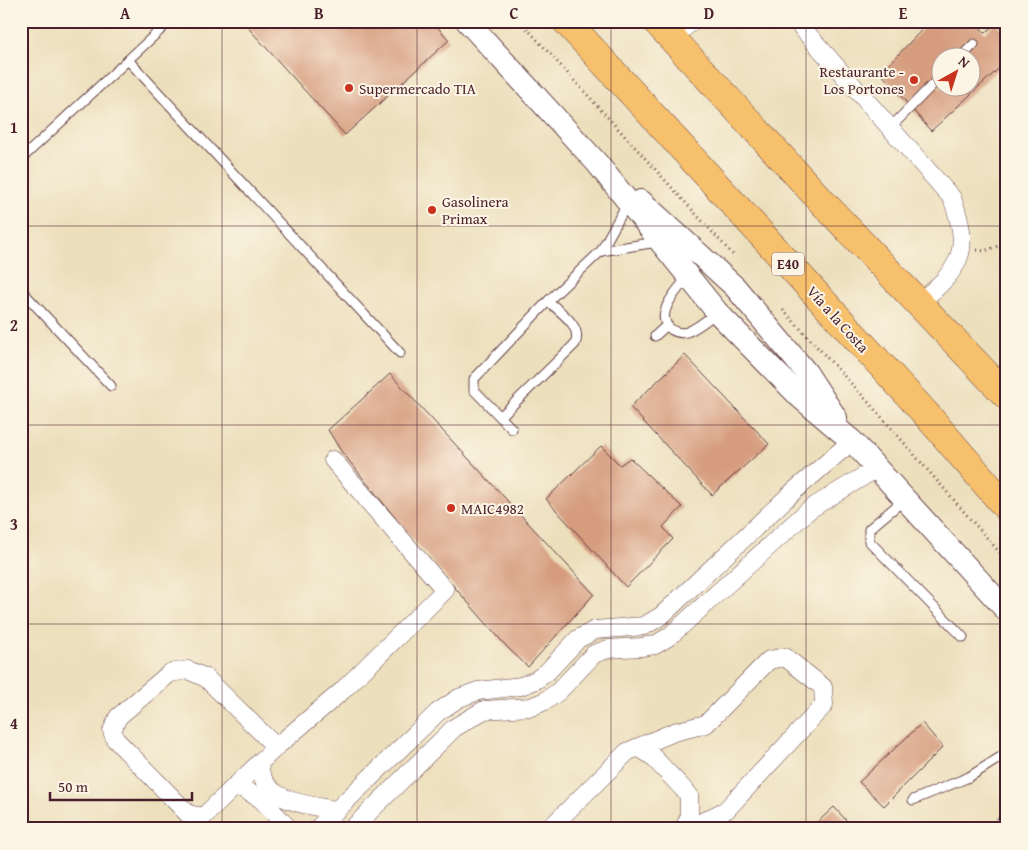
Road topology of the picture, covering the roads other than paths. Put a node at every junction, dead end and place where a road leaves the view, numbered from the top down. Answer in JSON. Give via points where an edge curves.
{"nodes":[{"id":1,"x":170,"y":21,"type":"edge"},
{"id":2,"x":467,"y":21,"type":"edge"},
{"id":3,"x":566,"y":21,"type":"edge"},
{"id":4,"x":692,"y":21,"type":"edge"},
{"id":5,"x":796,"y":21,"type":"edge"},
{"id":6,"x":664,"y":30,"type":"edge"},
{"id":7,"x":974,"y":44,"type":"dead end"},
{"id":8,"x":970,"y":48,"type":"edge"},
{"id":9,"x":128,"y":60,"type":"junction"},
{"id":10,"x":930,"y":86,"type":"edge"},
{"id":11,"x":890,"y":128,"type":"junction"},
{"id":12,"x":21,"y":159,"type":"edge"},
{"id":13,"x":596,"y":163,"type":"junction"},
{"id":14,"x":628,"y":202,"type":"junction"},
{"id":15,"x":660,"y":241,"type":"junction"},
{"id":16,"x":601,"y":251,"type":"junction"},
{"id":17,"x":688,"y":276,"type":"junction"},
{"id":18,"x":21,"y":290,"type":"edge"},
{"id":19,"x":548,"y":301,"type":"junction"},
{"id":20,"x":919,"y":303,"type":"junction"},
{"id":21,"x":717,"y":312,"type":"junction"},
{"id":22,"x":667,"y":325,"type":"junction"},
{"id":23,"x":656,"y":336,"type":"dead end"},
{"id":24,"x":400,"y":353,"type":"dead end"},
{"id":25,"x":111,"y":386,"type":"dead end"},
{"id":26,"x":1007,"y":396,"type":"edge"},
{"id":27,"x":500,"y":417,"type":"junction"},
{"id":28,"x":512,"y":429,"type":"dead end"},
{"id":29,"x":852,"y":441,"type":"junction"},
{"id":30,"x":333,"y":460,"type":"dead end"},
{"id":31,"x":877,"y":468,"type":"junction"},
{"id":32,"x":905,"y":499,"type":"junction"},
{"id":33,"x":1007,"y":508,"type":"edge"},
{"id":34,"x":1007,"y":611,"type":"edge"},
{"id":35,"x":963,"y":637,"type":"dead end"},
{"id":36,"x":276,"y":747,"type":"junction"},
{"id":37,"x":638,"y":747,"type":"junction"},
{"id":38,"x":1007,"y":754,"type":"edge"},
{"id":39,"x":388,"y":759,"type":"junction"},
{"id":40,"x":259,"y":763,"type":"junction"},
{"id":41,"x":405,"y":776,"type":"junction"},
{"id":42,"x":236,"y":785,"type":"junction"},
{"id":43,"x":913,"y":800,"type":"dead end"},
{"id":44,"x":335,"y":810,"type":"junction"},
{"id":45,"x":1007,"y":822,"type":"edge"},
{"id":46,"x":289,"y":829,"type":"edge"},
{"id":47,"x":317,"y":829,"type":"edge"},
{"id":48,"x":352,"y":829,"type":"edge"},
{"id":49,"x":549,"y":829,"type":"edge"},
{"id":50,"x":684,"y":829,"type":"edge"},
{"id":51,"x":688,"y":829,"type":"edge"},
{"id":52,"x":1000,"y":829,"type":"edge"}],
"edges":[{"from":1,"to":9,"type":"lane"},
{"from":2,"to":13,"type":"street"},
{"from":3,"to":33,"type":"highway","name":"Vía a la Costa","number":"E40","via":[[926,414]]},
{"from":4,"to":6,"type":"street"},
{"from":5,"to":11,"type":"street"},
{"from":6,"to":20,"type":"highway"},
{"from":7,"to":8,"type":"lane"},
{"from":9,"to":12,"type":"lane"},
{"from":9,"to":24,"type":"lane"},
{"from":10,"to":11,"type":"lane"},
{"from":11,"to":20,"type":"street","via":[[952,198],[960,220],[961,248],[954,270]]},
{"from":13,"to":14,"type":"street"},
{"from":13,"to":29,"type":"street","via":[[735,287],[806,372]]},
{"from":14,"to":15,"type":"street"},
{"from":14,"to":16,"type":"lane"},
{"from":15,"to":16,"type":"lane"},
{"from":15,"to":17,"type":"street"},
{"from":16,"to":19,"type":"lane"},
{"from":17,"to":21,"type":"street"},
{"from":17,"to":22,"type":"lane","via":[[667,308]]},
{"from":18,"to":25,"type":"lane"},
{"from":19,"to":27,"type":"lane","via":[[474,379],[474,390]]},
{"from":19,"to":27,"type":"lane","via":[[576,328],[578,337],[575,344]]},
{"from":20,"to":26,"type":"highway"},
{"from":21,"to":22,"type":"lane","via":[[686,332],[672,330]]},
{"from":21,"to":29,"type":"street","via":[[800,397]]},
{"from":22,"to":23,"type":"lane"},
{"from":27,"to":28,"type":"lane"},
{"from":29,"to":31,"type":"street"},
{"from":29,"to":39,"type":"street","via":[[661,616],[644,626],[596,630],[578,639],[547,672],[521,686],[478,691],[459,698],[438,712]]},
{"from":30,"to":36,"type":"street","via":[[445,590],[342,691]]},
{"from":31,"to":32,"type":"street"},
{"from":31,"to":41,"type":"street","via":[[810,509],[670,636],[641,648],[608,649],[594,654],[558,692],[531,707],[484,710],[471,716],[454,728]]},
{"from":32,"to":34,"type":"street"},
{"from":32,"to":35,"type":"lane","via":[[869,529],[869,541]]},
{"from":36,"to":40,"type":"street"},
{"from":36,"to":42,"type":"street","via":[[206,678],[188,670],[170,673],[114,721],[115,740],[188,814],[203,817]]},
{"from":37,"to":49,"type":"street","via":[[627,752]]},
{"from":37,"to":50,"type":"street","via":[[652,756],[689,794],[690,816]]},
{"from":37,"to":51,"type":"street","via":[[674,732],[706,724],[769,660],[785,657],[823,688],[824,705],[726,810]]},
{"from":38,"to":43,"type":"lane","via":[[969,776]]},
{"from":39,"to":41,"type":"street"},
{"from":39,"to":44,"type":"street"},
{"from":40,"to":42,"type":"street"},
{"from":40,"to":44,"type":"street","via":[[260,776],[270,790],[285,799]]},
{"from":41,"to":48,"type":"street"},
{"from":42,"to":46,"type":"street","via":[[261,799]]},
{"from":44,"to":47,"type":"street"},
{"from":45,"to":52,"type":"street"}]}
